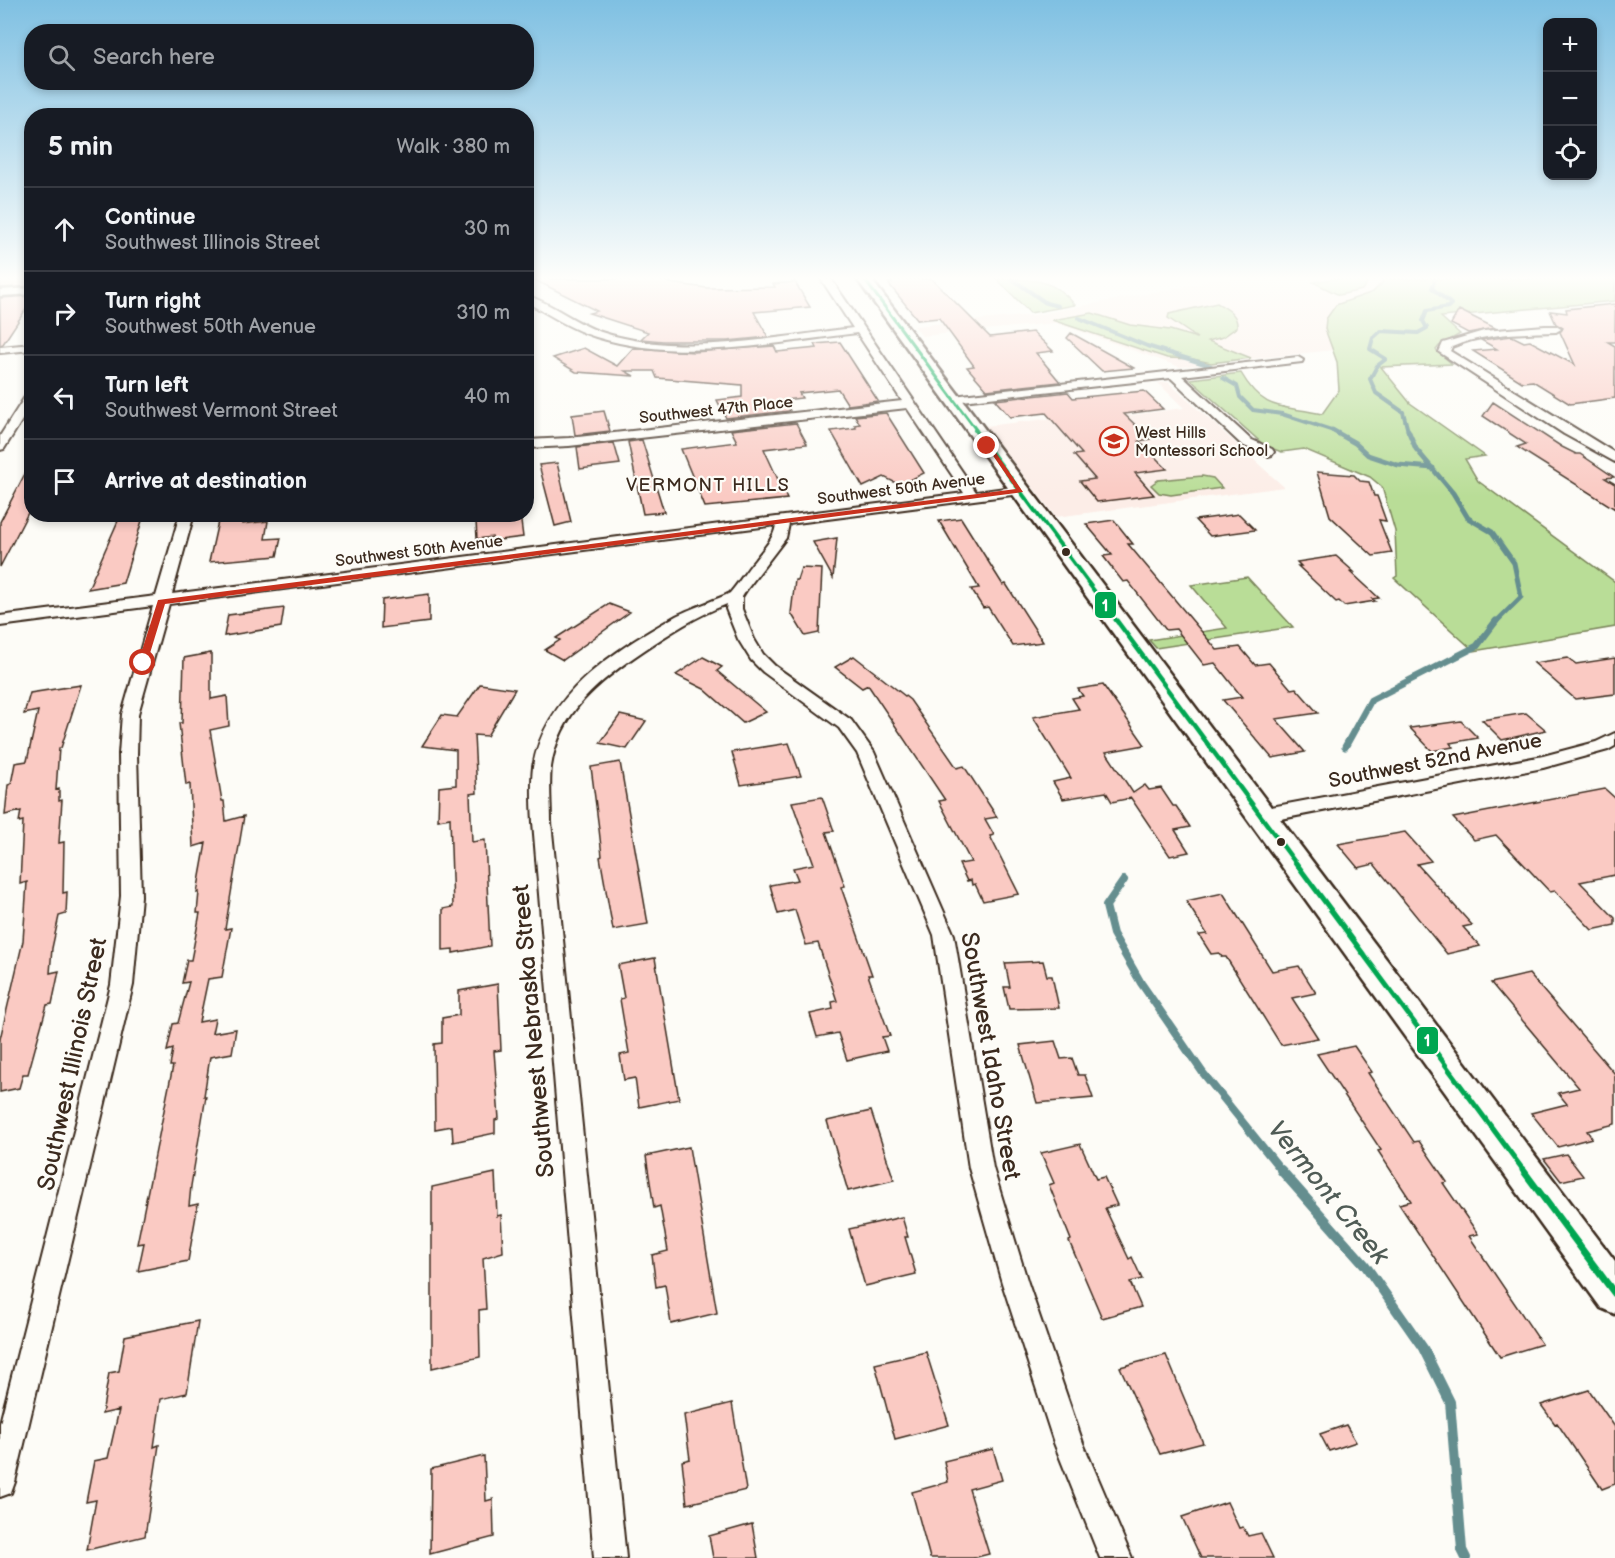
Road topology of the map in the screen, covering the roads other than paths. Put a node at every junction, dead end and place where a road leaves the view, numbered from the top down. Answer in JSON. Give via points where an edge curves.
{"nodes":[{"id":1,"x":875,"y":352,"type":"edge"},
{"id":2,"x":917,"y":352,"type":"edge"},
{"id":3,"x":1444,"y":352,"type":"edge"},
{"id":4,"x":1298,"y":360,"type":"dead end"},
{"id":5,"x":1173,"y":374,"type":"junction"},
{"id":6,"x":952,"y":399,"type":"junction"},
{"id":7,"x":910,"y":404,"type":"junction"},
{"id":8,"x":24,"y":406,"type":"edge"},
{"id":9,"x":534,"y":444,"type":"edge"},
{"id":10,"x":0,"y":446,"type":"edge"},
{"id":11,"x":1268,"y":452,"type":"dead end"},
{"id":12,"x":1615,"y":458,"type":"edge"},
{"id":13,"x":1020,"y":490,"type":"junction"},
{"id":14,"x":972,"y":496,"type":"junction"},
{"id":15,"x":782,"y":521,"type":"junction"},
{"id":16,"x":185,"y":522,"type":"edge"},
{"id":17,"x":735,"y":597,"type":"junction"},
{"id":18,"x":161,"y":602,"type":"junction"},
{"id":19,"x":0,"y":621,"type":"edge"},
{"id":20,"x":1611,"y":748,"type":"edge"},
{"id":21,"x":1261,"y":816,"type":"junction"},
{"id":22,"x":1615,"y":1294,"type":"edge"},
{"id":23,"x":0,"y":1482,"type":"edge"},
{"id":24,"x":610,"y":1558,"type":"edge"},
{"id":25,"x":1116,"y":1558,"type":"edge"}],
"edges":[{"from":1,"to":7,"type":"street"},
{"from":2,"to":6,"type":"main road"},
{"from":3,"to":12,"type":"street"},
{"from":4,"to":5,"type":"street"},
{"from":5,"to":6,"type":"street"},
{"from":5,"to":11,"type":"street","via":[[1246,442]]},
{"from":6,"to":13,"type":"main road"},
{"from":7,"to":9,"type":"street","name":"Southwest 47th Place"},
{"from":7,"to":14,"type":"street"},
{"from":8,"to":10,"type":"street"},
{"from":13,"to":14,"type":"street","name":"Southwest 50th Avenue"},
{"from":13,"to":21,"type":"main road"},
{"from":14,"to":15,"type":"street","name":"Southwest 50th Avenue"},
{"from":15,"to":17,"type":"street","via":[[779,538]]},
{"from":15,"to":18,"type":"street","name":"Southwest 50th Avenue"},
{"from":16,"to":18,"type":"street","name":"Southwest Illinois Street"},
{"from":17,"to":24,"type":"street","name":"Southwest Nebraska Street","via":[[680,619],[587,684],[558,725],[546,749],[542,769],[542,822]]},
{"from":17,"to":25,"type":"street","name":"Southwest Idaho Street","via":[[734,609],[757,657],[845,724],[865,752],[944,935],[981,1168],[1069,1443]]},
{"from":18,"to":19,"type":"street","name":"Southwest 50th Avenue"},
{"from":18,"to":23,"type":"street","name":"Southwest Illinois Street","via":[[130,714],[131,897],[122,985]]},
{"from":20,"to":21,"type":"street","name":"Southwest 52nd Avenue"},
{"from":21,"to":22,"type":"main road"}]}
